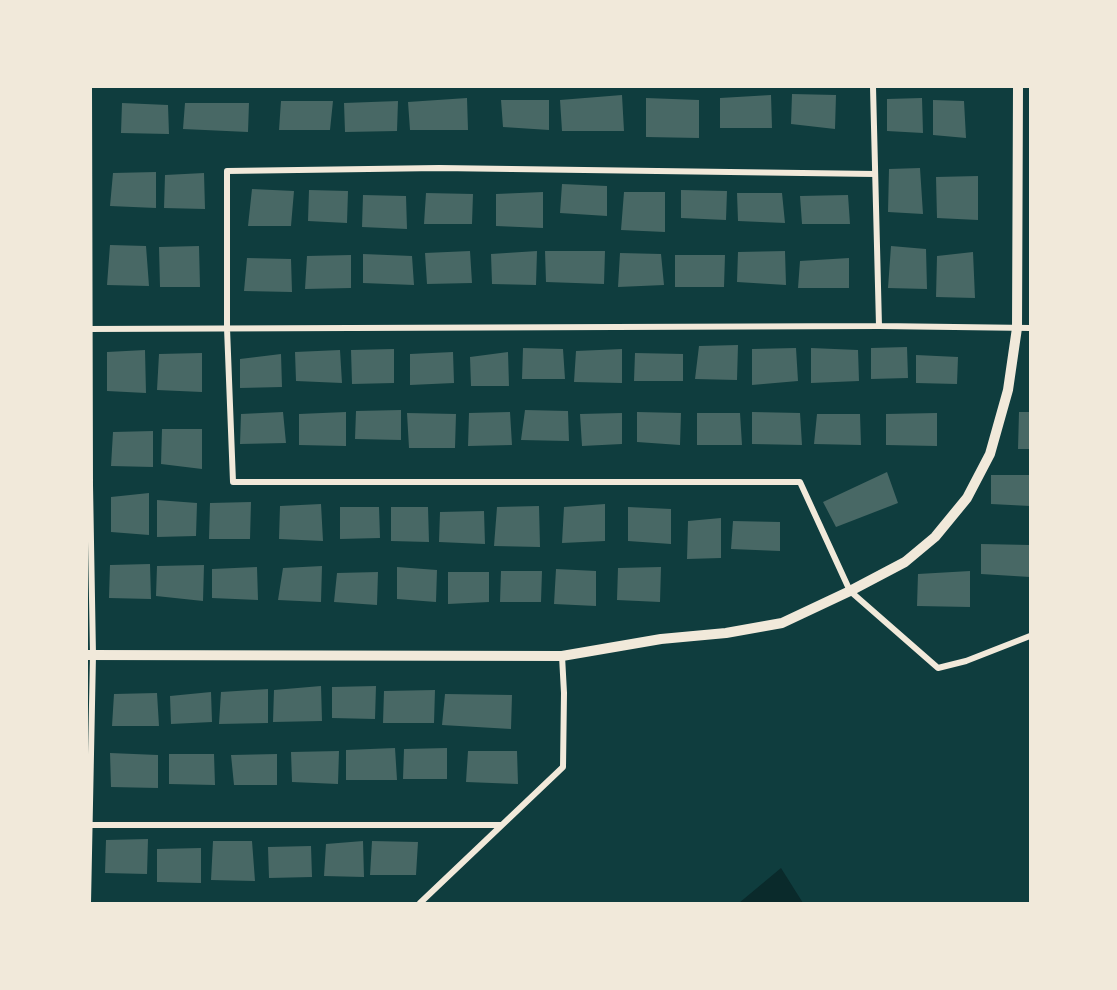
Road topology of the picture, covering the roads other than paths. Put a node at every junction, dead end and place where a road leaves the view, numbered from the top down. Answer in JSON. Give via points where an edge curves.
{"nodes":[{"id":1,"x":89,"y":87,"type":"edge"},
{"id":2,"x":873,"y":87,"type":"edge"},
{"id":3,"x":1018,"y":87,"type":"edge"},
{"id":4,"x":88,"y":170,"type":"edge"},
{"id":5,"x":875,"y":174,"type":"junction"},
{"id":6,"x":879,"y":326,"type":"junction"},
{"id":7,"x":227,"y":328,"type":"junction"},
{"id":8,"x":1017,"y":328,"type":"junction"},
{"id":9,"x":1030,"y":328,"type":"edge"},
{"id":10,"x":89,"y":329,"type":"edge"},
{"id":11,"x":89,"y":484,"type":"edge"},
{"id":12,"x":850,"y":591,"type":"junction"},
{"id":13,"x":1030,"y":636,"type":"edge"},
{"id":14,"x":90,"y":655,"type":"edge"},
{"id":15,"x":562,"y":656,"type":"junction"},
{"id":16,"x":88,"y":825,"type":"edge"},
{"id":17,"x":501,"y":825,"type":"junction"},
{"id":18,"x":88,"y":903,"type":"edge"},
{"id":19,"x":420,"y":903,"type":"edge"}],
"edges":[{"from":1,"to":4,"type":"street"},
{"from":2,"to":5,"type":"street"},
{"from":3,"to":8,"type":"street"},
{"from":4,"to":10,"type":"street"},
{"from":5,"to":6,"type":"street"},
{"from":5,"to":7,"type":"street","via":[[438,168],[227,171]]},
{"from":6,"to":7,"type":"street"},
{"from":6,"to":8,"type":"street"},
{"from":7,"to":10,"type":"street"},
{"from":7,"to":12,"type":"street","via":[[233,482],[800,482]]},
{"from":8,"to":9,"type":"street"},
{"from":8,"to":12,"type":"street","via":[[1008,390],[990,454],[967,498],[935,537],[905,562]]},
{"from":10,"to":11,"type":"street"},
{"from":11,"to":14,"type":"street"},
{"from":12,"to":13,"type":"street","via":[[938,668]]},
{"from":12,"to":15,"type":"street","via":[[782,623]]},
{"from":14,"to":15,"type":"street"},
{"from":14,"to":16,"type":"street"},
{"from":15,"to":17,"type":"street","via":[[563,767]]},
{"from":16,"to":17,"type":"street"},
{"from":16,"to":18,"type":"street"},
{"from":17,"to":19,"type":"street"}]}
